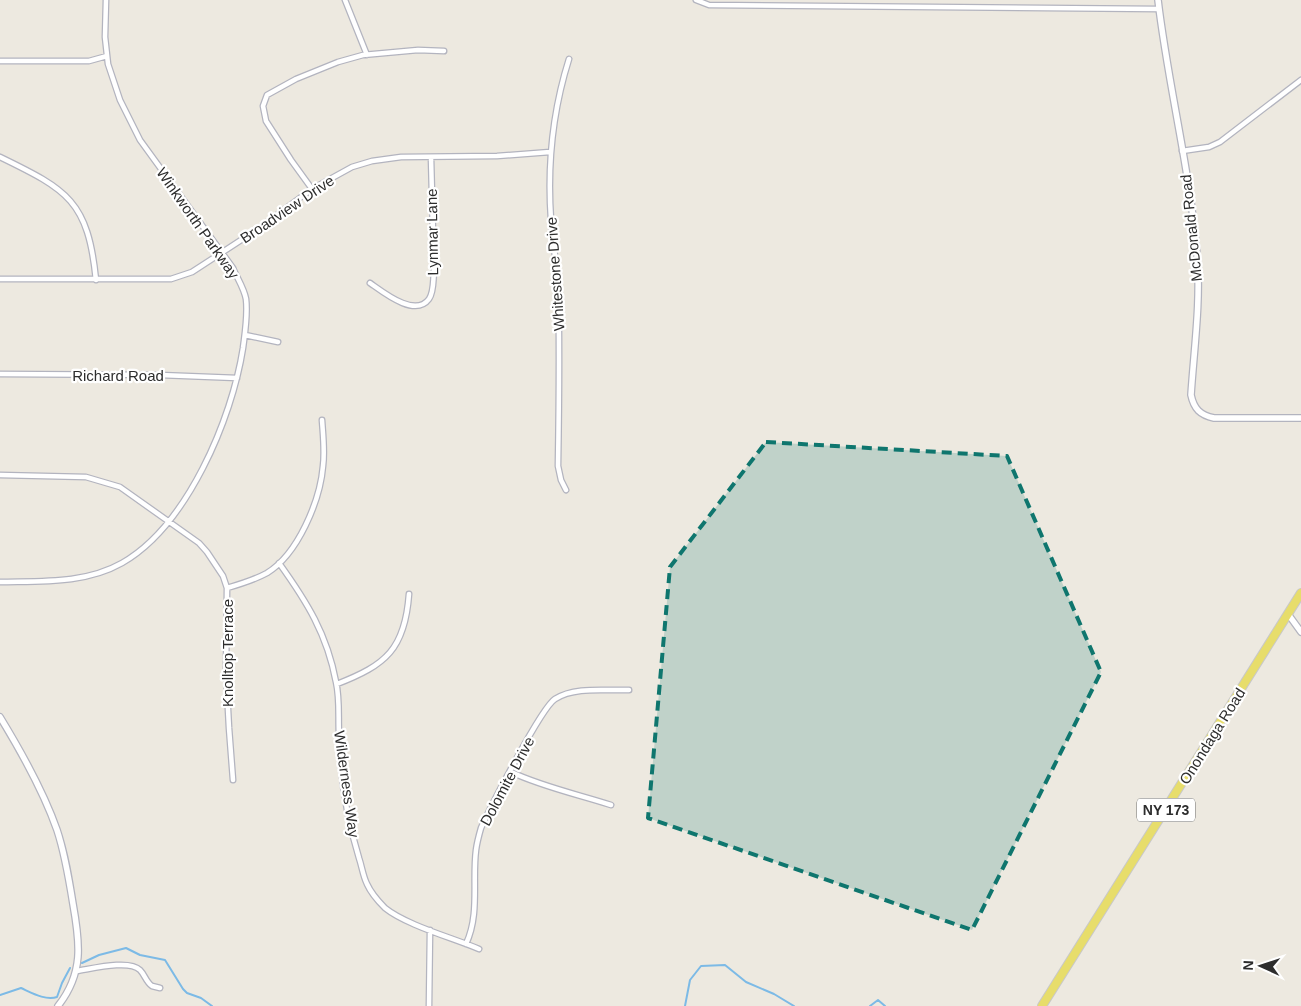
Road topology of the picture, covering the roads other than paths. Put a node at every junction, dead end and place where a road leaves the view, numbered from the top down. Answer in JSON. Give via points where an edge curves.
{"nodes":[{"id":1,"x":106,"y":0,"type":"edge"},
{"id":2,"x":345,"y":0,"type":"edge"},
{"id":3,"x":696,"y":0,"type":"edge"},
{"id":4,"x":1158,"y":0,"type":"edge"},
{"id":5,"x":1159,"y":9,"type":"junction"},
{"id":6,"x":444,"y":51,"type":"dead end"},
{"id":7,"x":367,"y":55,"type":"junction"},
{"id":8,"x":107,"y":56,"type":"junction"},
{"id":9,"x":569,"y":60,"type":"dead end"},
{"id":10,"x":0,"y":61,"type":"edge"},
{"id":11,"x":1301,"y":80,"type":"edge"},
{"id":12,"x":1182,"y":151,"type":"junction"},
{"id":13,"x":550,"y":152,"type":"junction"},
{"id":14,"x":0,"y":156,"type":"edge"},
{"id":15,"x":431,"y":157,"type":"junction"},
{"id":16,"x":312,"y":189,"type":"junction"},
{"id":17,"x":222,"y":252,"type":"junction"},
{"id":18,"x":0,"y":279,"type":"edge"},
{"id":19,"x":96,"y":280,"type":"junction"},
{"id":20,"x":370,"y":283,"type":"dead end"},
{"id":21,"x":245,"y":335,"type":"junction"},
{"id":22,"x":278,"y":342,"type":"dead end"},
{"id":23,"x":0,"y":374,"type":"edge"},
{"id":24,"x":237,"y":378,"type":"junction"},
{"id":25,"x":1301,"y":418,"type":"edge"},
{"id":26,"x":322,"y":420,"type":"dead end"},
{"id":27,"x":0,"y":475,"type":"edge"},
{"id":28,"x":566,"y":490,"type":"dead end"},
{"id":29,"x":168,"y":521,"type":"junction"},
{"id":30,"x":279,"y":563,"type":"junction"},
{"id":31,"x":0,"y":582,"type":"edge"},
{"id":32,"x":227,"y":588,"type":"junction"},
{"id":33,"x":1301,"y":593,"type":"edge"},
{"id":34,"x":409,"y":594,"type":"dead end"},
{"id":35,"x":1288,"y":614,"type":"junction"},
{"id":36,"x":1301,"y":632,"type":"edge"},
{"id":37,"x":337,"y":684,"type":"junction"},
{"id":38,"x":629,"y":690,"type":"dead end"},
{"id":39,"x":0,"y":717,"type":"edge"},
{"id":40,"x":511,"y":772,"type":"junction"},
{"id":41,"x":233,"y":780,"type":"dead end"},
{"id":42,"x":611,"y":805,"type":"dead end"},
{"id":43,"x":430,"y":930,"type":"junction"},
{"id":44,"x":466,"y":944,"type":"junction"},
{"id":45,"x":479,"y":949,"type":"dead end"},
{"id":46,"x":77,"y":971,"type":"junction"},
{"id":47,"x":160,"y":988,"type":"dead end"},
{"id":48,"x":58,"y":1006,"type":"edge"},
{"id":49,"x":429,"y":1006,"type":"edge"},
{"id":50,"x":1042,"y":1006,"type":"edge"}],
"edges":[{"from":1,"to":8,"type":"street","name":"Winkworth Parkway"},
{"from":2,"to":7,"type":"street"},
{"from":3,"to":5,"type":"street","via":[[709,5]]},
{"from":4,"to":5,"type":"street","name":"McDonald Road"},
{"from":5,"to":12,"type":"street","name":"McDonald Road"},
{"from":6,"to":7,"type":"street"},
{"from":7,"to":16,"type":"street","via":[[338,62],[266,95],[266,121]]},
{"from":8,"to":10,"type":"street","via":[[88,61]]},
{"from":8,"to":17,"type":"street","name":"Winkworth Parkway","via":[[120,100],[140,140]]},
{"from":9,"to":13,"type":"street","name":"Whitestone Drive","via":[[561,86]]},
{"from":11,"to":12,"type":"street","via":[[1220,142]]},
{"from":12,"to":25,"type":"street","name":"McDonald Road","via":[[1197,255],[1191,395],[1196,409],[1214,418]]},
{"from":13,"to":15,"type":"street","name":"Broadview Drive"},
{"from":13,"to":28,"type":"street","name":"Whitestone Drive","via":[[560,359],[558,466]]},
{"from":14,"to":19,"type":"street","via":[[49,181],[71,201],[88,231]]},
{"from":15,"to":16,"type":"street","name":"Broadview Drive","via":[[372,161],[352,167]]},
{"from":15,"to":20,"type":"street","name":"Lynmar Lane","via":[[434,272],[429,299],[424,304],[410,306]]},
{"from":16,"to":17,"type":"street","name":"Broadview Drive"},
{"from":17,"to":19,"type":"street","name":"Broadview Drive","via":[[192,272],[171,279]]},
{"from":17,"to":21,"type":"street","name":"Winkworth Parkway","via":[[246,298]]},
{"from":18,"to":19,"type":"street","name":"Broadview Drive"},
{"from":21,"to":22,"type":"street"},
{"from":21,"to":24,"type":"street","name":"Winkworth Parkway"},
{"from":23,"to":24,"type":"street","name":"Richard Road"},
{"from":24,"to":29,"type":"street","name":"Winkworth Parkway","via":[[218,437],[186,497]]},
{"from":26,"to":30,"type":"street","via":[[323,467],[316,502],[296,542]]},
{"from":27,"to":29,"type":"street","name":"Knolltop Terrace","via":[[86,477],[108,482],[128,492]]},
{"from":29,"to":31,"type":"street","name":"Winkworth Parkway","via":[[128,559],[96,574],[54,581]]},
{"from":29,"to":32,"type":"street","name":"Knolltop Terrace","via":[[207,552]]},
{"from":30,"to":32,"type":"street","via":[[258,578]]},
{"from":30,"to":37,"type":"street","name":"Wilderness Way","via":[[318,624]]},
{"from":32,"to":41,"type":"street","name":"Knolltop Terrace","via":[[226,672]]},
{"from":33,"to":35,"type":"main road","name":"Onondaga Road","number":"NY 173"},
{"from":34,"to":37,"type":"street","via":[[405,625],[391,652],[370,670]]},
{"from":35,"to":36,"type":"street"},
{"from":35,"to":50,"type":"main road","name":"Onondaga Road","number":"NY 173"},
{"from":37,"to":43,"type":"street","name":"Wilderness Way","via":[[347,809],[366,882],[373,895],[391,912]]},
{"from":38,"to":40,"type":"street","name":"Dolomite Drive","via":[[577,691],[554,699]]},
{"from":39,"to":46,"type":"street","via":[[39,786],[57,830],[68,870],[77,926]]},
{"from":40,"to":42,"type":"street","via":[[553,789]]},
{"from":40,"to":44,"type":"street","name":"Dolomite Drive","via":[[486,817],[478,839],[474,910]]},
{"from":43,"to":44,"type":"street","name":"Wilderness Way"},
{"from":43,"to":49,"type":"street"},
{"from":44,"to":45,"type":"street","name":"Wilderness Way"},
{"from":46,"to":47,"type":"street","via":[[128,966],[140,970],[152,986]]},
{"from":46,"to":48,"type":"street"}]}
